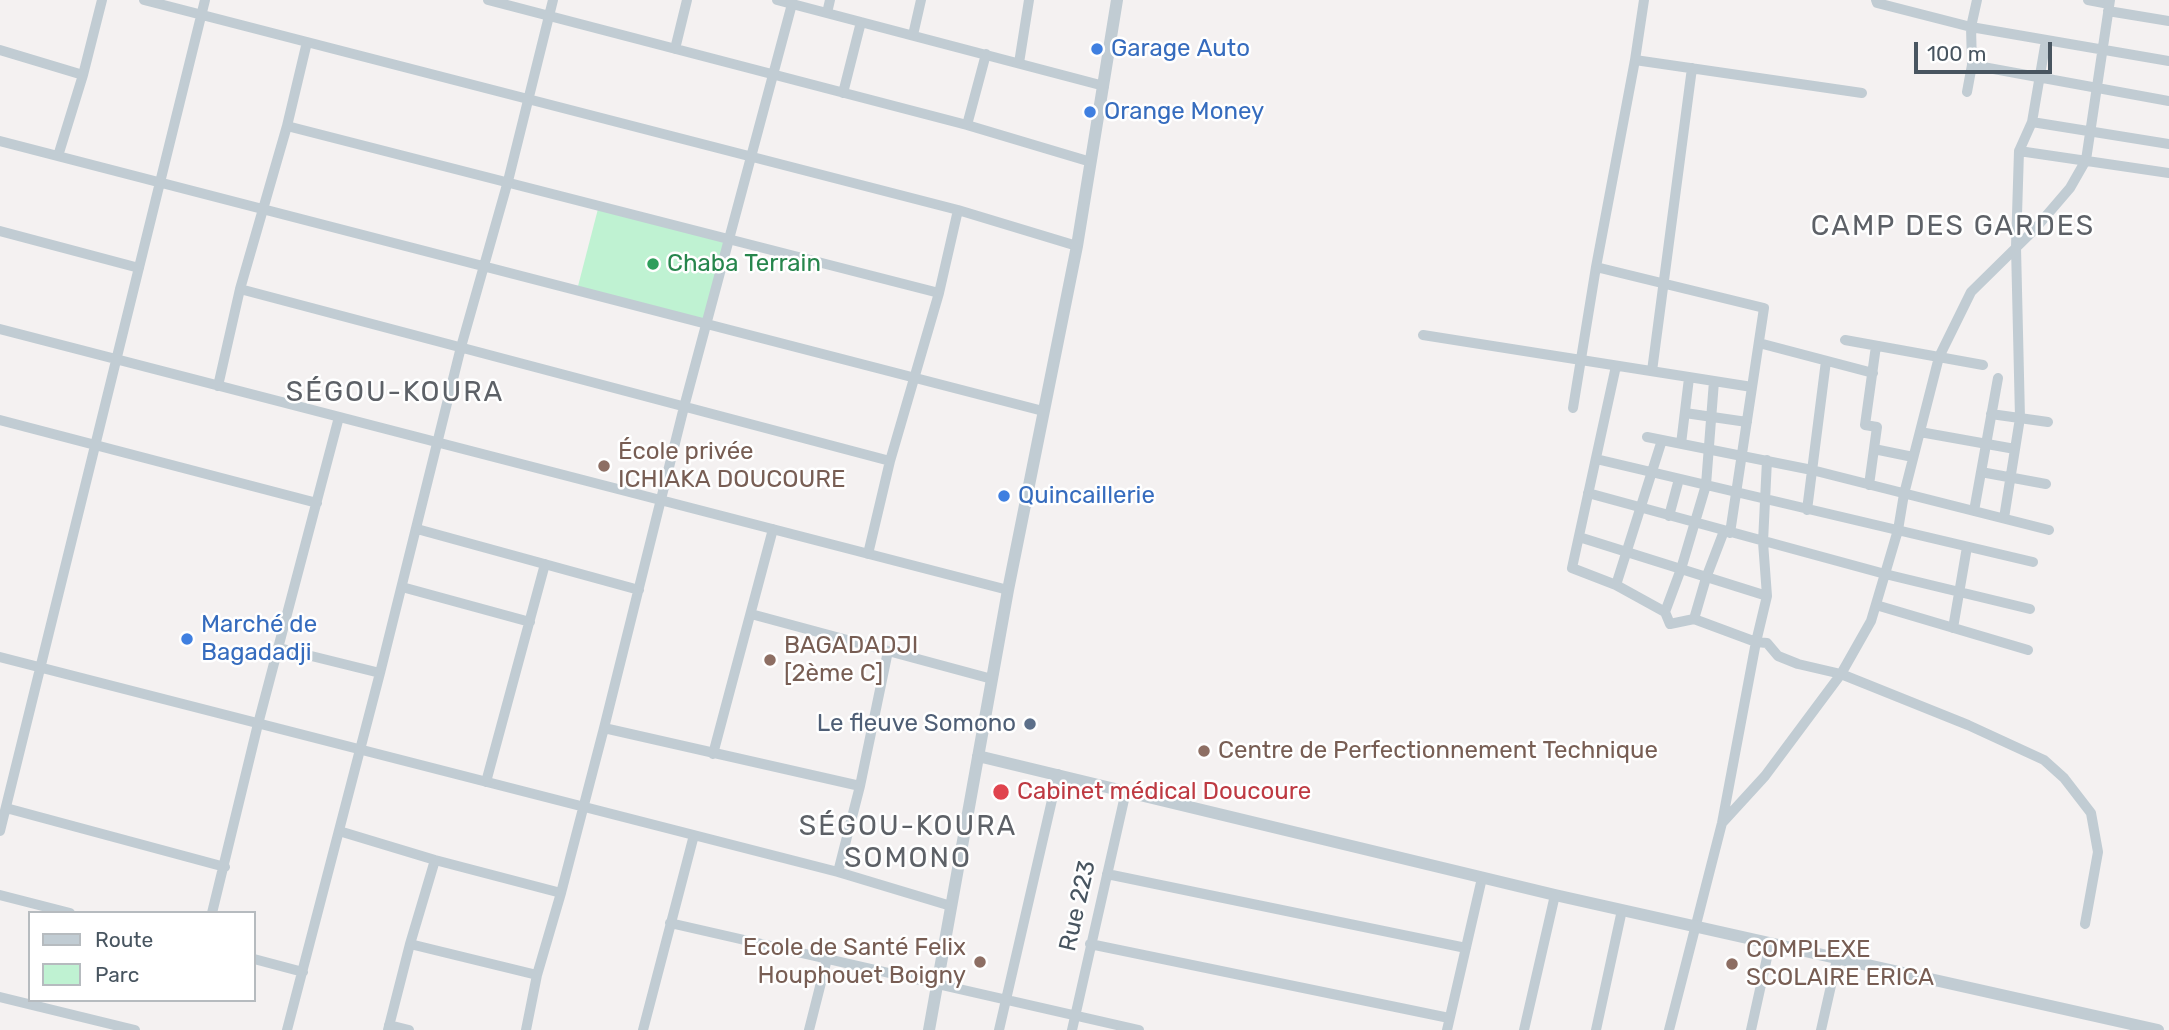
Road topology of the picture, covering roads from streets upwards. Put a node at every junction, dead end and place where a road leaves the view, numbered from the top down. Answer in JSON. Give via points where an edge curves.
{"nodes":[{"id":1,"x":102,"y":0,"type":"edge"},
{"id":2,"x":144,"y":0,"type":"edge"},
{"id":3,"x":205,"y":0,"type":"edge"},
{"id":4,"x":488,"y":0,"type":"edge"},
{"id":5,"x":553,"y":0,"type":"edge"},
{"id":6,"x":687,"y":0,"type":"edge"},
{"id":7,"x":777,"y":0,"type":"edge"},
{"id":8,"x":830,"y":0,"type":"edge"},
{"id":9,"x":921,"y":0,"type":"edge"},
{"id":10,"x":1029,"y":0,"type":"edge"},
{"id":11,"x":1117,"y":0,"type":"edge"},
{"id":12,"x":1644,"y":0,"type":"edge"},
{"id":13,"x":1876,"y":0,"type":"edge"},
{"id":14,"x":1976,"y":0,"type":"edge"},
{"id":15,"x":2088,"y":0,"type":"edge"},
{"id":16,"x":792,"y":4,"type":"junction"},
{"id":17,"x":2109,"y":5,"type":"edge"},
{"id":18,"x":827,"y":13,"type":"junction"},
{"id":19,"x":202,"y":15,"type":"junction"},
{"id":20,"x":549,"y":16,"type":"junction"},
{"id":21,"x":2169,"y":21,"type":"edge"},
{"id":22,"x":861,"y":22,"type":"junction"},
{"id":23,"x":1971,"y":27,"type":"junction"},
{"id":24,"x":913,"y":35,"type":"junction"},
{"id":25,"x":2046,"y":40,"type":"junction"},
{"id":26,"x":307,"y":42,"type":"junction"},
{"id":27,"x":675,"y":49,"type":"junction"},
{"id":28,"x":2102,"y":49,"type":"junction"},
{"id":29,"x":0,"y":50,"type":"edge"},
{"id":30,"x":986,"y":54,"type":"junction"},
{"id":31,"x":1635,"y":60,"type":"junction"},
{"id":32,"x":2169,"y":61,"type":"edge"},
{"id":33,"x":1019,"y":63,"type":"junction"},
{"id":34,"x":1972,"y":65,"type":"junction"},
{"id":35,"x":1692,"y":68,"type":"junction"},
{"id":36,"x":773,"y":74,"type":"junction"},
{"id":37,"x":83,"y":75,"type":"junction"},
{"id":38,"x":2040,"y":77,"type":"junction"},
{"id":39,"x":1104,"y":86,"type":"junction"},
{"id":40,"x":2096,"y":88,"type":"junction"},
{"id":41,"x":1967,"y":92,"type":"dead end"},
{"id":42,"x":844,"y":93,"type":"junction"},
{"id":43,"x":1862,"y":93,"type":"dead end"},
{"id":44,"x":527,"y":99,"type":"junction"},
{"id":45,"x":2169,"y":101,"type":"edge"},
{"id":46,"x":2032,"y":122,"type":"junction"},
{"id":47,"x":967,"y":125,"type":"junction"},
{"id":48,"x":287,"y":126,"type":"junction"},
{"id":49,"x":2090,"y":132,"type":"junction"},
{"id":50,"x":0,"y":141,"type":"edge"},
{"id":51,"x":2169,"y":144,"type":"edge"},
{"id":52,"x":2019,"y":151,"type":"junction"},
{"id":53,"x":58,"y":156,"type":"junction"},
{"id":54,"x":751,"y":157,"type":"junction"},
{"id":55,"x":2086,"y":160,"type":"junction"},
{"id":56,"x":1091,"y":162,"type":"junction"},
{"id":57,"x":2169,"y":173,"type":"edge"},
{"id":58,"x":508,"y":181,"type":"junction"},
{"id":59,"x":160,"y":183,"type":"junction"},
{"id":60,"x":262,"y":208,"type":"junction"},
{"id":61,"x":958,"y":210,"type":"junction"},
{"id":62,"x":0,"y":232,"type":"edge"},
{"id":63,"x":728,"y":238,"type":"junction"},
{"id":64,"x":1077,"y":246,"type":"junction"},
{"id":65,"x":2015,"y":247,"type":"junction"},
{"id":66,"x":482,"y":265,"type":"junction"},
{"id":67,"x":1596,"y":267,"type":"junction"},
{"id":68,"x":139,"y":268,"type":"junction"},
{"id":69,"x":1663,"y":284,"type":"junction"},
{"id":70,"x":240,"y":289,"type":"junction"},
{"id":71,"x":939,"y":293,"type":"junction"},
{"id":72,"x":706,"y":323,"type":"junction"},
{"id":73,"x":0,"y":329,"type":"edge"},
{"id":74,"x":1423,"y":335,"type":"dead end"},
{"id":75,"x":1845,"y":340,"type":"dead end"},
{"id":76,"x":1759,"y":343,"type":"junction"},
{"id":77,"x":1876,"y":346,"type":"junction"},
{"id":78,"x":461,"y":348,"type":"junction"},
{"id":79,"x":1939,"y":357,"type":"junction"},
{"id":80,"x":117,"y":359,"type":"junction"},
{"id":81,"x":1581,"y":360,"type":"junction"},
{"id":82,"x":1826,"y":361,"type":"junction"},
{"id":83,"x":1983,"y":365,"type":"dead end"},
{"id":84,"x":1615,"y":366,"type":"junction"},
{"id":85,"x":1652,"y":371,"type":"junction"},
{"id":86,"x":1873,"y":373,"type":"junction"},
{"id":87,"x":913,"y":377,"type":"junction"},
{"id":88,"x":1689,"y":377,"type":"junction"},
{"id":89,"x":1998,"y":378,"type":"dead end"},
{"id":90,"x":1714,"y":381,"type":"junction"},
{"id":91,"x":218,"y":386,"type":"junction"},
{"id":92,"x":1752,"y":387,"type":"junction"},
{"id":93,"x":684,"y":407,"type":"junction"},
{"id":94,"x":1573,"y":408,"type":"dead end"},
{"id":95,"x":1043,"y":411,"type":"junction"},
{"id":96,"x":1685,"y":413,"type":"junction"},
{"id":97,"x":1991,"y":414,"type":"junction"},
{"id":98,"x":339,"y":417,"type":"junction"},
{"id":99,"x":1712,"y":417,"type":"junction"},
{"id":100,"x":2020,"y":418,"type":"junction"},
{"id":101,"x":0,"y":420,"type":"edge"},
{"id":102,"x":1747,"y":422,"type":"junction"},
{"id":103,"x":2048,"y":422,"type":"dead end"},
{"id":104,"x":1920,"y":432,"type":"junction"},
{"id":105,"x":1647,"y":437,"type":"dead end"},
{"id":106,"x":1661,"y":440,"type":"junction"},
{"id":107,"x":439,"y":443,"type":"junction"},
{"id":108,"x":96,"y":444,"type":"junction"},
{"id":109,"x":1681,"y":444,"type":"junction"},
{"id":110,"x":1986,"y":444,"type":"junction"},
{"id":111,"x":1709,"y":449,"type":"junction"},
{"id":112,"x":1874,"y":449,"type":"junction"},
{"id":113,"x":2015,"y":449,"type":"junction"},
{"id":114,"x":1741,"y":455,"type":"junction"},
{"id":115,"x":1913,"y":457,"type":"junction"},
{"id":116,"x":1595,"y":459,"type":"junction"},
{"id":117,"x":1767,"y":460,"type":"junction"},
{"id":118,"x":890,"y":461,"type":"junction"},
{"id":119,"x":1812,"y":470,"type":"junction"},
{"id":120,"x":1652,"y":472,"type":"junction"},
{"id":121,"x":1981,"y":472,"type":"junction"},
{"id":122,"x":2011,"y":478,"type":"junction"},
{"id":123,"x":1679,"y":479,"type":"junction"},
{"id":124,"x":2046,"y":484,"type":"dead end"},
{"id":125,"x":1706,"y":485,"type":"junction"},
{"id":126,"x":1869,"y":485,"type":"junction"},
{"id":127,"x":1735,"y":492,"type":"junction"},
{"id":128,"x":1588,"y":493,"type":"junction"},
{"id":129,"x":1904,"y":494,"type":"junction"},
{"id":130,"x":1764,"y":499,"type":"junction"},
{"id":131,"x":662,"y":500,"type":"junction"},
{"id":132,"x":317,"y":503,"type":"junction"},
{"id":133,"x":1641,"y":508,"type":"junction"},
{"id":134,"x":1807,"y":510,"type":"junction"},
{"id":135,"x":1974,"y":511,"type":"junction"},
{"id":136,"x":1670,"y":516,"type":"junction"},
{"id":137,"x":2004,"y":518,"type":"junction"},
{"id":138,"x":1695,"y":523,"type":"junction"},
{"id":139,"x":417,"y":529,"type":"junction"},
{"id":140,"x":773,"y":529,"type":"junction"},
{"id":141,"x":1898,"y":530,"type":"junction"},
{"id":142,"x":2049,"y":530,"type":"dead end"},
{"id":143,"x":1727,"y":532,"type":"junction"},
{"id":144,"x":1579,"y":537,"type":"junction"},
{"id":145,"x":1763,"y":542,"type":"junction"},
{"id":146,"x":1967,"y":547,"type":"junction"},
{"id":147,"x":1627,"y":552,"type":"junction"},
{"id":148,"x":868,"y":554,"type":"junction"},
{"id":149,"x":2033,"y":562,"type":"dead end"},
{"id":150,"x":545,"y":564,"type":"junction"},
{"id":151,"x":1681,"y":569,"type":"junction"},
{"id":152,"x":1885,"y":575,"type":"junction"},
{"id":153,"x":1706,"y":578,"type":"junction"},
{"id":154,"x":1616,"y":585,"type":"junction"},
{"id":155,"x":402,"y":587,"type":"junction"},
{"id":156,"x":639,"y":590,"type":"junction"},
{"id":157,"x":1008,"y":590,"type":"junction"},
{"id":158,"x":1959,"y":591,"type":"junction"},
{"id":159,"x":1767,"y":596,"type":"junction"},
{"id":160,"x":1876,"y":606,"type":"junction"},
{"id":161,"x":2030,"y":609,"type":"dead end"},
{"id":162,"x":1665,"y":612,"type":"junction"},
{"id":163,"x":751,"y":614,"type":"junction"},
{"id":164,"x":1694,"y":620,"type":"junction"},
{"id":165,"x":530,"y":622,"type":"junction"},
{"id":166,"x":1953,"y":628,"type":"junction"},
{"id":167,"x":1756,"y":642,"type":"junction"},
{"id":168,"x":279,"y":648,"type":"junction"},
{"id":169,"x":2028,"y":650,"type":"dead end"},
{"id":170,"x":888,"y":651,"type":"junction"},
{"id":171,"x":0,"y":657,"type":"edge"},
{"id":172,"x":40,"y":667,"type":"junction"},
{"id":173,"x":380,"y":673,"type":"junction"},
{"id":174,"x":1841,"y":674,"type":"junction"},
{"id":175,"x":992,"y":679,"type":"junction"},
{"id":176,"x":258,"y":724,"type":"junction"},
{"id":177,"x":604,"y":728,"type":"junction"},
{"id":178,"x":359,"y":750,"type":"junction"},
{"id":179,"x":713,"y":754,"type":"junction"},
{"id":180,"x":978,"y":757,"type":"junction"},
{"id":181,"x":1058,"y":774,"type":"junction"},
{"id":182,"x":486,"y":782,"type":"junction"},
{"id":183,"x":860,"y":786,"type":"junction"},
{"id":184,"x":1126,"y":791,"type":"junction"},
{"id":185,"x":582,"y":807,"type":"junction"},
{"id":186,"x":6,"y":808,"type":"junction"},
{"id":187,"x":1722,"y":823,"type":"junction"},
{"id":188,"x":0,"y":831,"type":"edge"},
{"id":189,"x":339,"y":831,"type":"junction"},
{"id":190,"x":694,"y":835,"type":"junction"},
{"id":191,"x":435,"y":860,"type":"junction"},
{"id":192,"x":225,"y":867,"type":"junction"},
{"id":193,"x":838,"y":872,"type":"junction"},
{"id":194,"x":1107,"y":874,"type":"junction"},
{"id":195,"x":1482,"y":878,"type":"junction"},
{"id":196,"x":561,"y":893,"type":"junction"},
{"id":197,"x":0,"y":895,"type":"edge"},
{"id":198,"x":1555,"y":895,"type":"junction"},
{"id":199,"x":951,"y":906,"type":"junction"},
{"id":200,"x":62,"y":911,"type":"edge"},
{"id":201,"x":213,"y":911,"type":"edge"},
{"id":202,"x":1622,"y":911,"type":"junction"},
{"id":203,"x":670,"y":923,"type":"junction"},
{"id":204,"x":2085,"y":924,"type":"dead end"},
{"id":205,"x":1696,"y":927,"type":"junction"},
{"id":206,"x":410,"y":944,"type":"junction"},
{"id":207,"x":1090,"y":944,"type":"junction"},
{"id":208,"x":1770,"y":944,"type":"junction"},
{"id":209,"x":1466,"y":948,"type":"junction"},
{"id":210,"x":827,"y":959,"type":"junction"},
{"id":211,"x":1837,"y":959,"type":"junction"},
{"id":212,"x":256,"y":960,"type":"edge"},
{"id":213,"x":303,"y":972,"type":"junction"},
{"id":214,"x":537,"y":975,"type":"junction"},
{"id":215,"x":937,"y":985,"type":"junction"},
{"id":216,"x":0,"y":997,"type":"edge"},
{"id":217,"x":1007,"y":1000,"type":"junction"},
{"id":218,"x":1075,"y":1016,"type":"junction"},
{"id":219,"x":1449,"y":1018,"type":"junction"},
{"id":220,"x":388,"y":1027,"type":"edge"},
{"id":221,"x":135,"y":1030,"type":"edge"},
{"id":222,"x":287,"y":1030,"type":"edge"},
{"id":223,"x":409,"y":1030,"type":"edge"},
{"id":224,"x":526,"y":1030,"type":"edge"},
{"id":225,"x":643,"y":1030,"type":"edge"},
{"id":226,"x":809,"y":1030,"type":"edge"},
{"id":227,"x":929,"y":1030,"type":"edge"},
{"id":228,"x":999,"y":1030,"type":"edge"},
{"id":229,"x":1072,"y":1030,"type":"edge"},
{"id":230,"x":1139,"y":1030,"type":"edge"},
{"id":231,"x":1447,"y":1030,"type":"edge"},
{"id":232,"x":1524,"y":1030,"type":"edge"},
{"id":233,"x":1596,"y":1030,"type":"edge"},
{"id":234,"x":1669,"y":1030,"type":"edge"},
{"id":235,"x":1751,"y":1030,"type":"edge"},
{"id":236,"x":1821,"y":1030,"type":"edge"},
{"id":237,"x":2158,"y":1030,"type":"edge"}],
"edges":[{"from":1,"to":37,"type":"street"},
{"from":2,"to":19,"type":"street"},
{"from":3,"to":19,"type":"street"},
{"from":4,"to":20,"type":"street"},
{"from":5,"to":20,"type":"street"},
{"from":6,"to":27,"type":"street"},
{"from":7,"to":16,"type":"street"},
{"from":8,"to":18,"type":"street"},
{"from":9,"to":24,"type":"street"},
{"from":10,"to":33,"type":"street"},
{"from":11,"to":39,"type":"street"},
{"from":12,"to":31,"type":"street"},
{"from":13,"to":23,"type":"street"},
{"from":14,"to":23,"type":"street"},
{"from":15,"to":17,"type":"street"},
{"from":16,"to":18,"type":"street"},
{"from":16,"to":36,"type":"street"},
{"from":17,"to":21,"type":"street"},
{"from":17,"to":28,"type":"street"},
{"from":18,"to":22,"type":"street"},
{"from":19,"to":26,"type":"street"},
{"from":19,"to":59,"type":"street"},
{"from":20,"to":27,"type":"street"},
{"from":20,"to":44,"type":"street"},
{"from":22,"to":24,"type":"street"},
{"from":22,"to":42,"type":"street"},
{"from":23,"to":25,"type":"street"},
{"from":23,"to":34,"type":"street"},
{"from":24,"to":30,"type":"street"},
{"from":25,"to":28,"type":"street"},
{"from":25,"to":38,"type":"street"},
{"from":26,"to":44,"type":"street"},
{"from":26,"to":48,"type":"street"},
{"from":27,"to":36,"type":"street"},
{"from":28,"to":32,"type":"street"},
{"from":28,"to":40,"type":"street"},
{"from":29,"to":37,"type":"street"},
{"from":30,"to":33,"type":"street"},
{"from":30,"to":47,"type":"street"},
{"from":31,"to":35,"type":"street"},
{"from":31,"to":67,"type":"street"},
{"from":33,"to":39,"type":"street"},
{"from":34,"to":38,"type":"street"},
{"from":34,"to":41,"type":"street"},
{"from":35,"to":43,"type":"street"},
{"from":35,"to":69,"type":"street"},
{"from":36,"to":42,"type":"street"},
{"from":36,"to":54,"type":"street"},
{"from":37,"to":53,"type":"street"},
{"from":38,"to":40,"type":"street"},
{"from":38,"to":46,"type":"street"},
{"from":39,"to":56,"type":"street"},
{"from":40,"to":45,"type":"street"},
{"from":40,"to":49,"type":"street"},
{"from":42,"to":47,"type":"street"},
{"from":44,"to":54,"type":"street"},
{"from":44,"to":58,"type":"street"},
{"from":46,"to":49,"type":"street"},
{"from":46,"to":52,"type":"street"},
{"from":47,"to":56,"type":"street"},
{"from":48,"to":58,"type":"street"},
{"from":48,"to":60,"type":"street"},
{"from":49,"to":51,"type":"street"},
{"from":49,"to":55,"type":"street"},
{"from":50,"to":53,"type":"street"},
{"from":52,"to":55,"type":"street"},
{"from":52,"to":65,"type":"street"},
{"from":53,"to":59,"type":"street"},
{"from":54,"to":61,"type":"street"},
{"from":54,"to":63,"type":"street"},
{"from":55,"to":57,"type":"street"},
{"from":55,"to":65,"type":"street","via":[[2070,188]]},
{"from":56,"to":64,"type":"street"},
{"from":58,"to":63,"type":"street"},
{"from":58,"to":66,"type":"street"},
{"from":59,"to":60,"type":"street"},
{"from":59,"to":68,"type":"street"},
{"from":60,"to":66,"type":"street"},
{"from":60,"to":70,"type":"street"},
{"from":61,"to":64,"type":"street"},
{"from":61,"to":71,"type":"street"},
{"from":62,"to":68,"type":"street"},
{"from":63,"to":71,"type":"street"},
{"from":63,"to":72,"type":"street"},
{"from":64,"to":95,"type":"street"},
{"from":65,"to":79,"type":"street","via":[[1971,292]]},
{"from":65,"to":100,"type":"street"},
{"from":66,"to":72,"type":"street"},
{"from":66,"to":78,"type":"street"},
{"from":67,"to":69,"type":"street"},
{"from":67,"to":81,"type":"street"},
{"from":68,"to":80,"type":"street"},
{"from":69,"to":76,"type":"street","via":[[1764,308]]},
{"from":69,"to":85,"type":"street"},
{"from":70,"to":78,"type":"street"},
{"from":70,"to":91,"type":"street"},
{"from":71,"to":87,"type":"street"},
{"from":72,"to":87,"type":"street"},
{"from":72,"to":93,"type":"street"},
{"from":73,"to":80,"type":"street"},
{"from":74,"to":81,"type":"street"},
{"from":75,"to":77,"type":"street"},
{"from":76,"to":82,"type":"street"},
{"from":76,"to":92,"type":"street"},
{"from":77,"to":79,"type":"street"},
{"from":77,"to":86,"type":"street"},
{"from":78,"to":93,"type":"street"},
{"from":78,"to":107,"type":"street"},
{"from":79,"to":83,"type":"street"},
{"from":79,"to":104,"type":"street"},
{"from":80,"to":91,"type":"street"},
{"from":80,"to":108,"type":"street"},
{"from":81,"to":84,"type":"street"},
{"from":81,"to":94,"type":"street"},
{"from":82,"to":86,"type":"street"},
{"from":82,"to":119,"type":"street"},
{"from":84,"to":85,"type":"street"},
{"from":84,"to":116,"type":"street"},
{"from":85,"to":88,"type":"street"},
{"from":86,"to":112,"type":"street","via":[[1865,425],[1877,427]]},
{"from":87,"to":95,"type":"street"},
{"from":87,"to":118,"type":"street"},
{"from":88,"to":90,"type":"street"},
{"from":88,"to":96,"type":"street"},
{"from":89,"to":97,"type":"street"},
{"from":90,"to":92,"type":"street"},
{"from":90,"to":99,"type":"street"},
{"from":91,"to":98,"type":"street"},
{"from":92,"to":102,"type":"street"},
{"from":93,"to":118,"type":"street"},
{"from":93,"to":131,"type":"street"},
{"from":95,"to":157,"type":"street"},
{"from":96,"to":99,"type":"street"},
{"from":96,"to":109,"type":"street"},
{"from":97,"to":100,"type":"street"},
{"from":97,"to":110,"type":"street"},
{"from":98,"to":107,"type":"street"},
{"from":98,"to":132,"type":"street"},
{"from":99,"to":102,"type":"street"},
{"from":99,"to":111,"type":"street"},
{"from":100,"to":103,"type":"street"},
{"from":100,"to":113,"type":"street"},
{"from":101,"to":108,"type":"street"},
{"from":102,"to":114,"type":"street"},
{"from":104,"to":110,"type":"street"},
{"from":104,"to":115,"type":"street"},
{"from":105,"to":106,"type":"street"},
{"from":106,"to":109,"type":"street"},
{"from":106,"to":120,"type":"street"},
{"from":107,"to":131,"type":"street"},
{"from":107,"to":139,"type":"street"},
{"from":108,"to":132,"type":"street"},
{"from":108,"to":172,"type":"street"},
{"from":109,"to":111,"type":"street"},
{"from":110,"to":113,"type":"street"},
{"from":110,"to":121,"type":"street"},
{"from":111,"to":114,"type":"street"},
{"from":111,"to":125,"type":"street"},
{"from":112,"to":115,"type":"street"},
{"from":112,"to":126,"type":"street"},
{"from":113,"to":122,"type":"street"},
{"from":114,"to":117,"type":"street"},
{"from":114,"to":127,"type":"street"},
{"from":115,"to":129,"type":"street"},
{"from":116,"to":120,"type":"street"},
{"from":116,"to":128,"type":"street"},
{"from":117,"to":119,"type":"street"},
{"from":117,"to":130,"type":"street"},
{"from":118,"to":148,"type":"street"},
{"from":119,"to":126,"type":"street"},
{"from":119,"to":134,"type":"street"},
{"from":120,"to":123,"type":"street"},
{"from":120,"to":133,"type":"street"},
{"from":121,"to":122,"type":"street"},
{"from":121,"to":135,"type":"street"},
{"from":122,"to":124,"type":"street"},
{"from":122,"to":137,"type":"street"},
{"from":123,"to":125,"type":"street"},
{"from":123,"to":136,"type":"street"},
{"from":125,"to":127,"type":"street"},
{"from":125,"to":138,"type":"street"},
{"from":126,"to":129,"type":"street"},
{"from":127,"to":130,"type":"street"},
{"from":127,"to":143,"type":"street"},
{"from":128,"to":133,"type":"street"},
{"from":128,"to":144,"type":"street"},
{"from":129,"to":135,"type":"street"},
{"from":129,"to":141,"type":"street"},
{"from":130,"to":134,"type":"street"},
{"from":130,"to":145,"type":"street"},
{"from":131,"to":140,"type":"street"},
{"from":131,"to":156,"type":"street"},
{"from":132,"to":168,"type":"street"},
{"from":133,"to":136,"type":"street"},
{"from":133,"to":147,"type":"street"},
{"from":134,"to":141,"type":"street"},
{"from":135,"to":137,"type":"street"},
{"from":136,"to":138,"type":"street"},
{"from":137,"to":142,"type":"street"},
{"from":138,"to":143,"type":"street"},
{"from":138,"to":151,"type":"street"},
{"from":139,"to":150,"type":"street"},
{"from":139,"to":155,"type":"street"},
{"from":140,"to":148,"type":"street"},
{"from":140,"to":163,"type":"street"},
{"from":141,"to":146,"type":"street"},
{"from":141,"to":152,"type":"street"},
{"from":143,"to":145,"type":"street"},
{"from":143,"to":153,"type":"street"},
{"from":144,"to":147,"type":"street"},
{"from":144,"to":154,"type":"street","via":[[1572,568]]},
{"from":145,"to":152,"type":"street"},
{"from":145,"to":159,"type":"street"},
{"from":146,"to":149,"type":"street"},
{"from":146,"to":158,"type":"street"},
{"from":147,"to":151,"type":"street"},
{"from":147,"to":154,"type":"street"},
{"from":148,"to":157,"type":"street"},
{"from":150,"to":156,"type":"street"},
{"from":150,"to":165,"type":"street"},
{"from":151,"to":153,"type":"street"},
{"from":151,"to":162,"type":"street"},
{"from":152,"to":158,"type":"street"},
{"from":152,"to":160,"type":"street"},
{"from":153,"to":159,"type":"street"},
{"from":153,"to":164,"type":"street"},
{"from":154,"to":162,"type":"street"},
{"from":155,"to":165,"type":"street"},
{"from":155,"to":173,"type":"street"},
{"from":156,"to":177,"type":"street"},
{"from":157,"to":175,"type":"street"},
{"from":158,"to":161,"type":"street"},
{"from":158,"to":166,"type":"street"},
{"from":159,"to":167,"type":"street"},
{"from":160,"to":166,"type":"street"},
{"from":160,"to":174,"type":"street"},
{"from":162,"to":164,"type":"street","via":[[1670,624]]},
{"from":163,"to":170,"type":"street"},
{"from":163,"to":179,"type":"street"},
{"from":164,"to":167,"type":"street"},
{"from":165,"to":182,"type":"street"},
{"from":166,"to":169,"type":"street"},
{"from":167,"to":174,"type":"street","via":[[1767,643],[1778,656],[1798,664]]},
{"from":167,"to":187,"type":"street"},
{"from":168,"to":173,"type":"street"},
{"from":168,"to":176,"type":"street"},
{"from":170,"to":175,"type":"street"},
{"from":170,"to":183,"type":"street"},
{"from":171,"to":172,"type":"street"},
{"from":172,"to":176,"type":"street"},
{"from":172,"to":186,"type":"street"},
{"from":173,"to":178,"type":"street"},
{"from":174,"to":187,"type":"street","via":[[1765,776]]},
{"from":174,"to":204,"type":"street","via":[[2044,760],[2064,778],[2091,813],[2098,852]]},
{"from":175,"to":180,"type":"street"},
{"from":176,"to":178,"type":"street"},
{"from":176,"to":192,"type":"street"},
{"from":177,"to":179,"type":"street"},
{"from":177,"to":185,"type":"street"},
{"from":178,"to":182,"type":"street"},
{"from":178,"to":189,"type":"street"},
{"from":179,"to":183,"type":"street"},
{"from":180,"to":181,"type":"street"},
{"from":180,"to":199,"type":"street"},
{"from":181,"to":184,"type":"street"},
{"from":181,"to":217,"type":"street"},
{"from":182,"to":185,"type":"street"},
{"from":183,"to":193,"type":"street"},
{"from":184,"to":194,"type":"street","name":"Rue 223"},
{"from":184,"to":195,"type":"street"},
{"from":185,"to":190,"type":"street"},
{"from":185,"to":196,"type":"street"},
{"from":186,"to":188,"type":"street"},
{"from":186,"to":192,"type":"street"},
{"from":187,"to":205,"type":"street"},
{"from":189,"to":191,"type":"street"},
{"from":189,"to":213,"type":"street"},
{"from":190,"to":193,"type":"street"},
{"from":190,"to":203,"type":"street"},
{"from":191,"to":196,"type":"street"},
{"from":191,"to":206,"type":"street"},
{"from":192,"to":201,"type":"street"},
{"from":193,"to":199,"type":"street"},
{"from":194,"to":207,"type":"street","name":"Rue 223"},
{"from":194,"to":209,"type":"street"},
{"from":195,"to":198,"type":"street"},
{"from":195,"to":209,"type":"street"},
{"from":196,"to":214,"type":"street"},
{"from":197,"to":200,"type":"street"},
{"from":198,"to":202,"type":"street"},
{"from":198,"to":232,"type":"street"},
{"from":199,"to":215,"type":"street"},
{"from":202,"to":205,"type":"street"},
{"from":202,"to":233,"type":"street"},
{"from":203,"to":210,"type":"street"},
{"from":203,"to":225,"type":"street"},
{"from":205,"to":208,"type":"street"},
{"from":205,"to":234,"type":"street"},
{"from":206,"to":214,"type":"street"},
{"from":206,"to":220,"type":"street"},
{"from":207,"to":218,"type":"street","name":"Rue 223"},
{"from":207,"to":219,"type":"street"},
{"from":208,"to":211,"type":"street"},
{"from":208,"to":235,"type":"street"},
{"from":209,"to":219,"type":"street"},
{"from":210,"to":215,"type":"street"},
{"from":210,"to":226,"type":"street"},
{"from":211,"to":236,"type":"street"},
{"from":211,"to":237,"type":"street"},
{"from":212,"to":213,"type":"street"},
{"from":213,"to":222,"type":"street"},
{"from":214,"to":224,"type":"street"},
{"from":215,"to":217,"type":"street"},
{"from":215,"to":227,"type":"street"},
{"from":216,"to":221,"type":"street"},
{"from":217,"to":218,"type":"street"},
{"from":217,"to":228,"type":"street"},
{"from":218,"to":229,"type":"street","name":"Rue 223"},
{"from":218,"to":230,"type":"street"},
{"from":219,"to":231,"type":"street"},
{"from":220,"to":223,"type":"street"}]}
